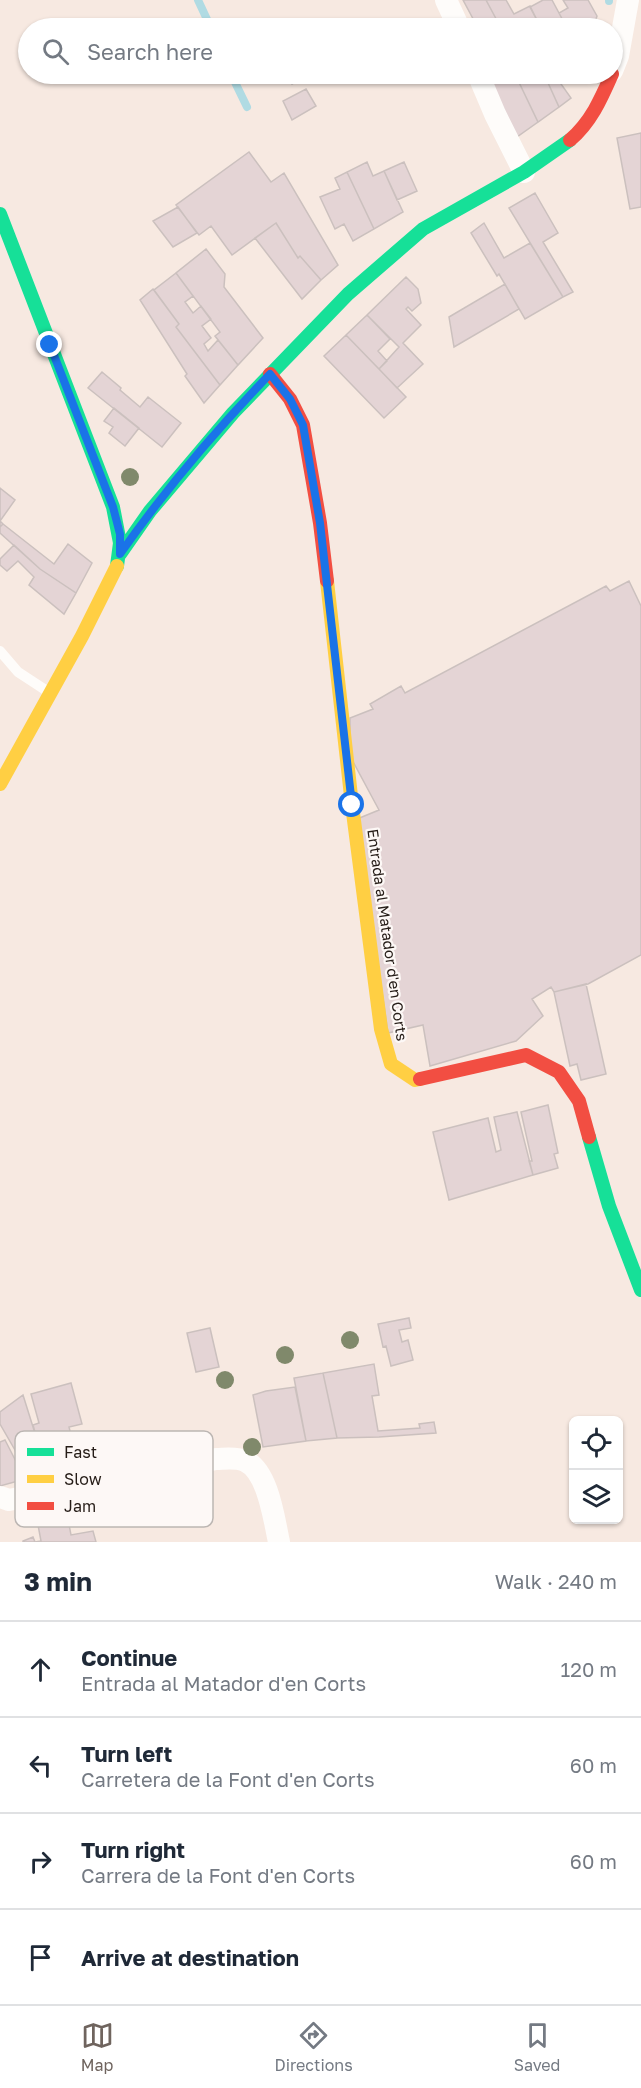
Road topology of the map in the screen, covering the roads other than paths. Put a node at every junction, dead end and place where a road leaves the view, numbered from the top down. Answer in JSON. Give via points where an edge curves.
{"nodes":[{"id":1,"x":446,"y":0,"type":"edge"},
{"id":2,"x":454,"y":18,"type":"edge"},
{"id":3,"x":482,"y":84,"type":"edge"},
{"id":4,"x":608,"y":84,"type":"edge"},
{"id":5,"x":524,"y":172,"type":"junction"},
{"id":6,"x":0,"y":214,"type":"edge"},
{"id":7,"x":270,"y":374,"type":"junction"},
{"id":8,"x":120,"y":554,"type":"junction"},
{"id":9,"x":0,"y":651,"type":"edge"},
{"id":10,"x":50,"y":693,"type":"junction"},
{"id":11,"x":0,"y":784,"type":"edge"},
{"id":12,"x":641,"y":1290,"type":"edge"},
{"id":13,"x":213,"y":1460,"type":"edge"},
{"id":14,"x":0,"y":1497,"type":"edge"},
{"id":15,"x":15,"y":1499,"type":"edge"},
{"id":16,"x":279,"y":1542,"type":"edge"}],
"edges":[{"from":1,"to":2,"type":"street"},
{"from":3,"to":5,"type":"street"},
{"from":4,"to":5,"type":"street","via":[[586,124]]},
{"from":5,"to":7,"type":"street","via":[[423,229],[348,294]]},
{"from":6,"to":8,"type":"street","via":[[113,507]]},
{"from":7,"to":8,"type":"street","via":[[150,512]]},
{"from":7,"to":12,"type":"street","name":"Entrada al Matador d'en Corts","via":[[290,399],[303,425],[320,523],[381,1029],[391,1064],[415,1080],[526,1055],[559,1072],[579,1101],[609,1206]]},
{"from":8,"to":10,"type":"street","via":[[113,576]]},
{"from":9,"to":10,"type":"lane","via":[[18,672]]},
{"from":10,"to":11,"type":"street"},
{"from":13,"to":16,"type":"street","via":[[244,1460],[257,1470],[267,1491]]},
{"from":14,"to":15,"type":"street"}]}
